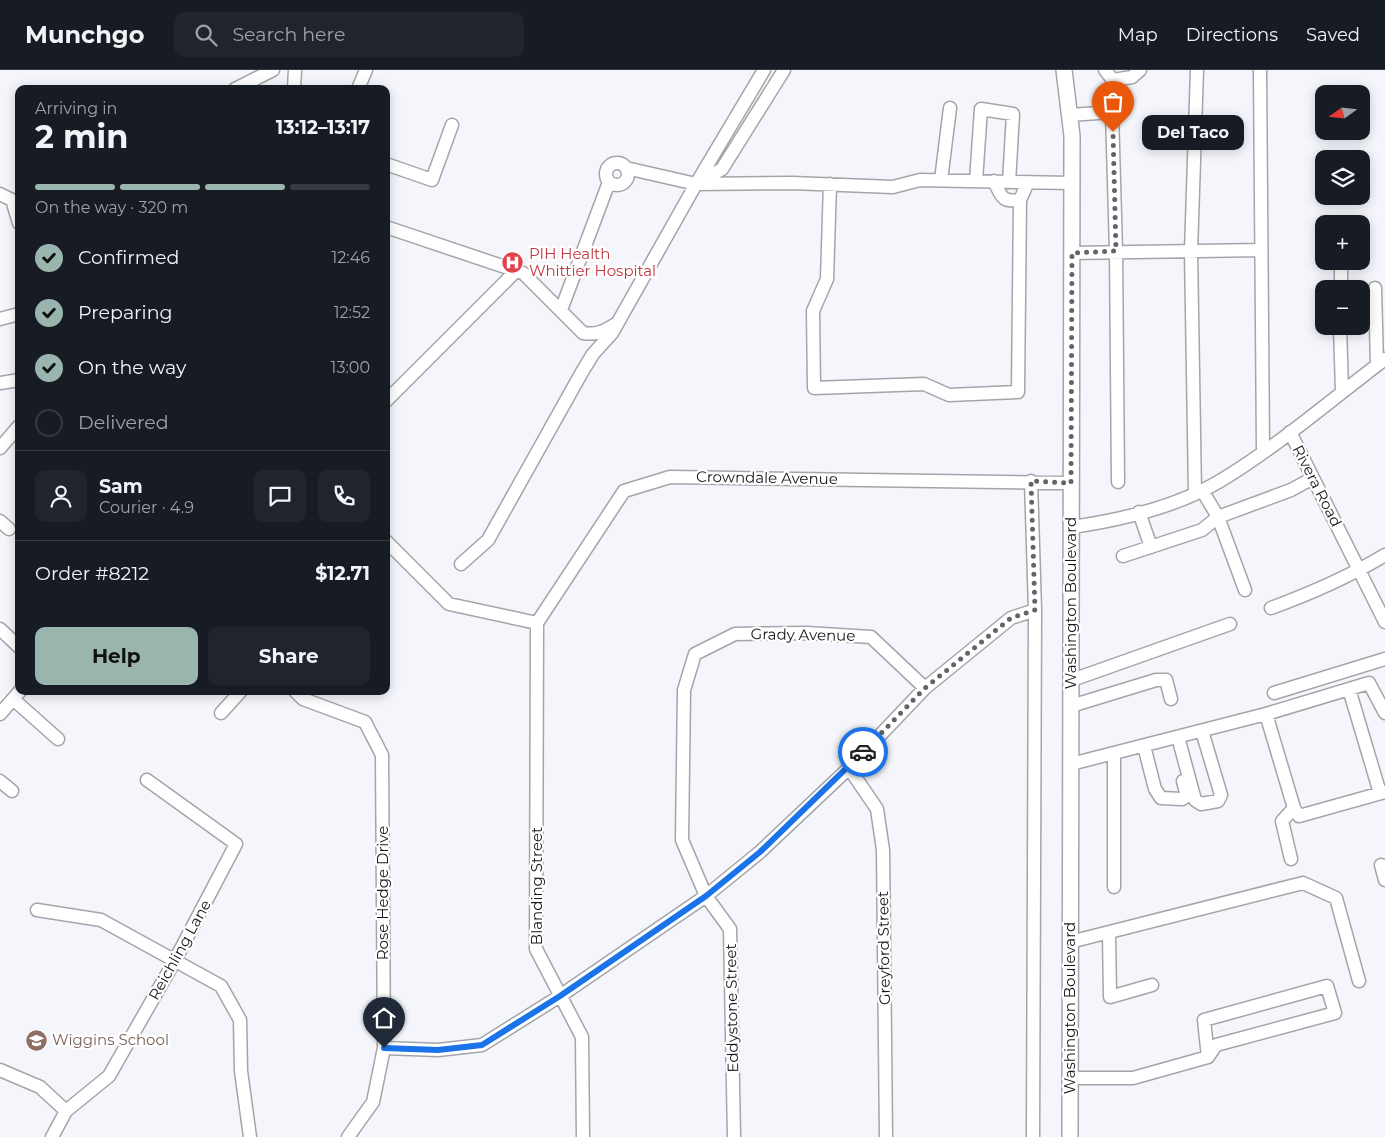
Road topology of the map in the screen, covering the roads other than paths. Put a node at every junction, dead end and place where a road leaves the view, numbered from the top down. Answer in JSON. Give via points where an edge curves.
{"nodes":[{"id":1,"x":273,"y":70,"type":"edge"},
{"id":2,"x":295,"y":70,"type":"edge"},
{"id":3,"x":366,"y":70,"type":"edge"},
{"id":4,"x":756,"y":70,"type":"edge"},
{"id":5,"x":764,"y":70,"type":"edge"},
{"id":6,"x":784,"y":70,"type":"edge"},
{"id":7,"x":1064,"y":70,"type":"edge"},
{"id":8,"x":1104,"y":70,"type":"edge"},
{"id":9,"x":1140,"y":70,"type":"edge"},
{"id":10,"x":1197,"y":70,"type":"edge"},
{"id":11,"x":1260,"y":70,"type":"edge"},
{"id":12,"x":243,"y":85,"type":"edge"},
{"id":13,"x":294,"y":85,"type":"edge"},
{"id":14,"x":360,"y":85,"type":"edge"},
{"id":15,"x":950,"y":108,"type":"dead end"},
{"id":16,"x":1070,"y":115,"type":"junction"},
{"id":17,"x":452,"y":124,"type":"dead end"},
{"id":18,"x":720,"y":143,"type":"junction"},
{"id":19,"x":390,"y":165,"type":"edge"},
{"id":20,"x":941,"y":180,"type":"junction"},
{"id":21,"x":976,"y":181,"type":"junction"},
{"id":22,"x":994,"y":182,"type":"junction"},
{"id":23,"x":1009,"y":182,"type":"junction"},
{"id":24,"x":1028,"y":182,"type":"junction"},
{"id":25,"x":1072,"y":183,"type":"junction"},
{"id":26,"x":696,"y":184,"type":"junction"},
{"id":27,"x":830,"y":184,"type":"junction"},
{"id":28,"x":0,"y":194,"type":"edge"},
{"id":29,"x":1020,"y":200,"type":"junction"},
{"id":30,"x":15,"y":210,"type":"edge"},
{"id":31,"x":390,"y":228,"type":"edge"},
{"id":32,"x":1191,"y":250,"type":"junction"},
{"id":33,"x":1260,"y":250,"type":"junction"},
{"id":34,"x":1116,"y":251,"type":"junction"},
{"id":35,"x":1072,"y":253,"type":"junction"},
{"id":36,"x":516,"y":271,"type":"junction"},
{"id":37,"x":1375,"y":288,"type":"dead end"},
{"id":38,"x":561,"y":310,"type":"junction"},
{"id":39,"x":15,"y":315,"type":"edge"},
{"id":40,"x":0,"y":319,"type":"edge"},
{"id":41,"x":616,"y":323,"type":"junction"},
{"id":42,"x":1340,"y":335,"type":"edge"},
{"id":43,"x":1381,"y":362,"type":"edge"},
{"id":44,"x":15,"y":381,"type":"edge"},
{"id":45,"x":0,"y":383,"type":"edge"},
{"id":46,"x":1342,"y":392,"type":"junction"},
{"id":47,"x":390,"y":397,"type":"edge"},
{"id":48,"x":15,"y":432,"type":"edge"},
{"id":49,"x":1290,"y":432,"type":"junction"},
{"id":50,"x":0,"y":448,"type":"edge"},
{"id":51,"x":1263,"y":451,"type":"junction"},
{"id":52,"x":1313,"y":478,"type":"junction"},
{"id":53,"x":1031,"y":481,"type":"junction"},
{"id":54,"x":1118,"y":482,"type":"dead end"},
{"id":55,"x":1071,"y":483,"type":"junction"},
{"id":56,"x":1199,"y":491,"type":"junction"},
{"id":57,"x":1139,"y":512,"type":"junction"},
{"id":58,"x":1218,"y":517,"type":"junction"},
{"id":59,"x":1072,"y":527,"type":"junction"},
{"id":60,"x":390,"y":545,"type":"edge"},
{"id":61,"x":1151,"y":547,"type":"junction"},
{"id":62,"x":1385,"y":555,"type":"edge"},
{"id":63,"x":1123,"y":556,"type":"dead end"},
{"id":64,"x":461,"y":564,"type":"dead end"},
{"id":65,"x":1359,"y":571,"type":"junction"},
{"id":66,"x":1245,"y":590,"type":"dead end"},
{"id":67,"x":1380,"y":601,"type":"edge"},
{"id":68,"x":1271,"y":608,"type":"dead end"},
{"id":69,"x":1035,"y":610,"type":"junction"},
{"id":70,"x":1385,"y":622,"type":"edge"},
{"id":71,"x":537,"y":623,"type":"junction"},
{"id":72,"x":1230,"y":624,"type":"dead end"},
{"id":73,"x":0,"y":629,"type":"edge"},
{"id":74,"x":15,"y":643,"type":"edge"},
{"id":75,"x":695,"y":654,"type":"joint"},
{"id":76,"x":1385,"y":659,"type":"edge"},
{"id":77,"x":1072,"y":680,"type":"junction"},
{"id":78,"x":925,"y":688,"type":"junction"},
{"id":79,"x":1349,"y":689,"type":"junction"},
{"id":80,"x":1274,"y":693,"type":"dead end"},
{"id":81,"x":17,"y":695,"type":"edge"},
{"id":82,"x":237,"y":695,"type":"edge"},
{"id":83,"x":299,"y":695,"type":"edge"},
{"id":84,"x":1171,"y":700,"type":"dead end"},
{"id":85,"x":1071,"y":706,"type":"junction"},
{"id":86,"x":221,"y":713,"type":"dead end"},
{"id":87,"x":1385,"y":713,"type":"edge"},
{"id":88,"x":0,"y":714,"type":"edge"},
{"id":89,"x":1266,"y":714,"type":"junction"},
{"id":90,"x":1202,"y":731,"type":"junction"},
{"id":91,"x":1174,"y":738,"type":"junction"},
{"id":92,"x":58,"y":739,"type":"dead end"},
{"id":93,"x":1144,"y":746,"type":"junction"},
{"id":94,"x":1114,"y":754,"type":"junction"},
{"id":95,"x":1071,"y":764,"type":"junction"},
{"id":96,"x":849,"y":768,"type":"junction"},
{"id":97,"x":147,"y":780,"type":"dead end"},
{"id":98,"x":0,"y":781,"type":"edge"},
{"id":99,"x":12,"y":791,"type":"dead end"},
{"id":100,"x":1383,"y":792,"type":"edge"},
{"id":101,"x":1294,"y":808,"type":"junction"},
{"id":102,"x":1291,"y":859,"type":"dead end"},
{"id":103,"x":1381,"y":865,"type":"dead end"},
{"id":104,"x":1385,"y":880,"type":"edge"},
{"id":105,"x":1114,"y":887,"type":"dead end"},
{"id":106,"x":706,"y":896,"type":"junction"},
{"id":107,"x":37,"y":910,"type":"dead end"},
{"id":108,"x":1109,"y":933,"type":"junction"},
{"id":109,"x":1070,"y":942,"type":"junction"},
{"id":110,"x":174,"y":962,"type":"junction"},
{"id":111,"x":1359,"y":981,"type":"dead end"},
{"id":112,"x":1152,"y":985,"type":"dead end"},
{"id":113,"x":560,"y":996,"type":"junction"},
{"id":114,"x":384,"y":1048,"type":"junction"},
{"id":115,"x":1208,"y":1057,"type":"junction"},
{"id":116,"x":0,"y":1070,"type":"edge"},
{"id":117,"x":1070,"y":1078,"type":"junction"},
{"id":118,"x":66,"y":1111,"type":"junction"},
{"id":119,"x":52,"y":1137,"type":"edge"},
{"id":120,"x":250,"y":1137,"type":"edge"},
{"id":121,"x":348,"y":1137,"type":"edge"},
{"id":122,"x":583,"y":1137,"type":"edge"},
{"id":123,"x":734,"y":1137,"type":"edge"},
{"id":124,"x":886,"y":1137,"type":"edge"},
{"id":125,"x":1034,"y":1137,"type":"edge"},
{"id":126,"x":1070,"y":1137,"type":"edge"}],
"edges":[{"from":1,"to":12,"type":"street"},
{"from":2,"to":13,"type":"street"},
{"from":3,"to":14,"type":"street"},
{"from":4,"to":18,"type":"street","via":[[726,125]]},
{"from":5,"to":18,"type":"street"},
{"from":6,"to":26,"type":"street","via":[[722,170]]},
{"from":7,"to":16,"type":"main road","name":"Washington Boulevard"},
{"from":8,"to":9,"type":"street","via":[[1113,80],[1132,77]]},
{"from":10,"to":32,"type":"street"},
{"from":11,"to":33,"type":"street"},
{"from":15,"to":20,"type":"street"},
{"from":16,"to":25,"type":"main road","name":"Washington Boulevard"},
{"from":16,"to":34,"type":"street","via":[[1112,112]]},
{"from":17,"to":19,"type":"street","via":[[432,180]]},
{"from":18,"to":26,"type":"street"},
{"from":20,"to":21,"type":"street"},
{"from":20,"to":27,"type":"street","via":[[920,180],[893,187]]},
{"from":21,"to":22,"type":"street"},
{"from":21,"to":23,"type":"street","via":[[981,109],[1013,114]]},
{"from":22,"to":23,"type":"street"},
{"from":22,"to":29,"type":"street","via":[[1002,198],[1008,202]]},
{"from":23,"to":24,"type":"street"},
{"from":24,"to":25,"type":"street"},
{"from":24,"to":29,"type":"street"},
{"from":25,"to":35,"type":"main road","name":"Washington Boulevard"},
{"from":26,"to":27,"type":"street"},
{"from":26,"to":38,"type":"street","via":[[620,164],[609,166],[606,172],[609,182]]},
{"from":26,"to":41,"type":"street"},
{"from":27,"to":29,"type":"street","via":[[827,279],[813,311],[814,388],[924,384],[950,395],[1018,392]]},
{"from":28,"to":30,"type":"street","via":[[12,200]]},
{"from":31,"to":36,"type":"street"},
{"from":32,"to":33,"type":"street"},
{"from":32,"to":34,"type":"street"},
{"from":32,"to":56,"type":"street"},
{"from":33,"to":51,"type":"street"},
{"from":34,"to":35,"type":"street"},
{"from":34,"to":54,"type":"street"},
{"from":35,"to":55,"type":"main road","name":"Washington Boulevard"},
{"from":36,"to":38,"type":"street","via":[[523,273]]},
{"from":36,"to":47,"type":"street"},
{"from":37,"to":43,"type":"street"},
{"from":38,"to":41,"type":"street","via":[[583,332],[602,333]]},
{"from":39,"to":40,"type":"street"},
{"from":41,"to":64,"type":"street","via":[[612,333],[593,354],[488,540]]},
{"from":42,"to":46,"type":"street"},
{"from":43,"to":46,"type":"street"},
{"from":44,"to":45,"type":"street"},
{"from":46,"to":49,"type":"street"},
{"from":48,"to":50,"type":"street"},
{"from":49,"to":51,"type":"street","name":"Rivera Road"},
{"from":49,"to":52,"type":"street","name":"Rivera Road"},
{"from":51,"to":56,"type":"street","name":"Rivera Road","via":[[1220,481]]},
{"from":52,"to":58,"type":"street","via":[[1291,490]]},
{"from":52,"to":65,"type":"street","name":"Rivera Road"},
{"from":53,"to":55,"type":"street","name":"Crowndale Avenue"},
{"from":53,"to":69,"type":"street"},
{"from":53,"to":71,"type":"street","name":"Crowndale Avenue","via":[[670,477],[624,491]]},
{"from":55,"to":59,"type":"main road","name":"Washington Boulevard"},
{"from":56,"to":57,"type":"street","name":"Rivera Road","via":[[1181,500]]},
{"from":56,"to":58,"type":"street"},
{"from":57,"to":59,"type":"street","name":"Rivera Road","via":[[1107,522]]},
{"from":57,"to":61,"type":"street"},
{"from":58,"to":61,"type":"street","via":[[1202,530]]},
{"from":58,"to":66,"type":"street"},
{"from":59,"to":77,"type":"main road","name":"Washington Boulevard"},
{"from":60,"to":71,"type":"street","via":[[449,604]]},
{"from":61,"to":63,"type":"street"},
{"from":62,"to":65,"type":"street"},
{"from":65,"to":67,"type":"street","name":"Rivera Road"},
{"from":65,"to":68,"type":"street","via":[[1339,578],[1326,588]]},
{"from":67,"to":70,"type":"street","name":"Rivera Road"},
{"from":69,"to":78,"type":"street","via":[[1011,618]]},
{"from":69,"to":125,"type":"street"},
{"from":71,"to":113,"type":"street","name":"Blanding Street","via":[[536,949]]},
{"from":72,"to":77,"type":"street"},
{"from":73,"to":74,"type":"street"},
{"from":75,"to":78,"type":"street","name":"Grady Avenue","via":[[735,634],[807,633],[871,637]]},
{"from":75,"to":106,"type":"street","name":"Eddystone Street","via":[[684,690],[682,840]]},
{"from":76,"to":80,"type":"street"},
{"from":77,"to":85,"type":"main road","name":"Washington Boulevard"},
{"from":78,"to":96,"type":"street"},
{"from":79,"to":87,"type":"street","via":[[1369,683]]},
{"from":79,"to":89,"type":"street"},
{"from":79,"to":100,"type":"street"},
{"from":81,"to":88,"type":"street"},
{"from":81,"to":92,"type":"street"},
{"from":82,"to":86,"type":"street"},
{"from":83,"to":114,"type":"street","name":"Rose Hedge Drive","via":[[365,722],[382,755]]},
{"from":84,"to":85,"type":"street","via":[[1166,680],[1156,680]]},
{"from":85,"to":95,"type":"main road","name":"Washington Boulevard"},
{"from":89,"to":90,"type":"street"},
{"from":89,"to":101,"type":"street"},
{"from":90,"to":91,"type":"street"},
{"from":90,"to":91,"type":"street","via":[[1221,795],[1218,801],[1201,804],[1195,800]]},
{"from":91,"to":93,"type":"street"},
{"from":91,"to":93,"type":"street","via":[[1187,796],[1182,799],[1161,798],[1155,789]]},
{"from":93,"to":94,"type":"street"},
{"from":94,"to":95,"type":"street"},
{"from":94,"to":105,"type":"street"},
{"from":95,"to":109,"type":"main road","name":"Washington Boulevard"},
{"from":96,"to":106,"type":"street","via":[[760,852]]},
{"from":96,"to":124,"type":"street","name":"Greyford Street","via":[[877,809],[883,850]]},
{"from":97,"to":110,"type":"street","name":"Reichling Lane","via":[[236,844]]},
{"from":98,"to":99,"type":"street"},
{"from":100,"to":101,"type":"street","via":[[1299,816]]},
{"from":101,"to":102,"type":"street","via":[[1282,821]]},
{"from":103,"to":104,"type":"street"},
{"from":106,"to":113,"type":"street"},
{"from":106,"to":123,"type":"street","name":"Eddystone Street","via":[[730,929]]},
{"from":107,"to":110,"type":"street","via":[[101,920]]},
{"from":108,"to":109,"type":"street"},
{"from":108,"to":111,"type":"street","via":[[1302,883],[1336,898]]},
{"from":108,"to":112,"type":"street","via":[[1110,997]]},
{"from":109,"to":117,"type":"main road","name":"Washington Boulevard"},
{"from":110,"to":118,"type":"street","name":"Reichling Lane","via":[[109,1076]]},
{"from":110,"to":120,"type":"street","via":[[222,986],[240,1020],[241,1071]]},
{"from":113,"to":114,"type":"street","via":[[482,1045],[438,1050]]},
{"from":113,"to":122,"type":"street","name":"Blanding Street","via":[[582,1037]]},
{"from":114,"to":121,"type":"street","name":"Rose Hedge Drive","via":[[373,1102]]},
{"from":115,"to":115,"type":"street","via":[[1216,1045],[1335,1013],[1327,986],[1204,1020]]},
{"from":115,"to":117,"type":"street","via":[[1133,1078]]},
{"from":116,"to":118,"type":"street","via":[[40,1087]]},
{"from":117,"to":126,"type":"main road","name":"Washington Boulevard"},
{"from":118,"to":119,"type":"street","name":"Reichling Lane"}]}
